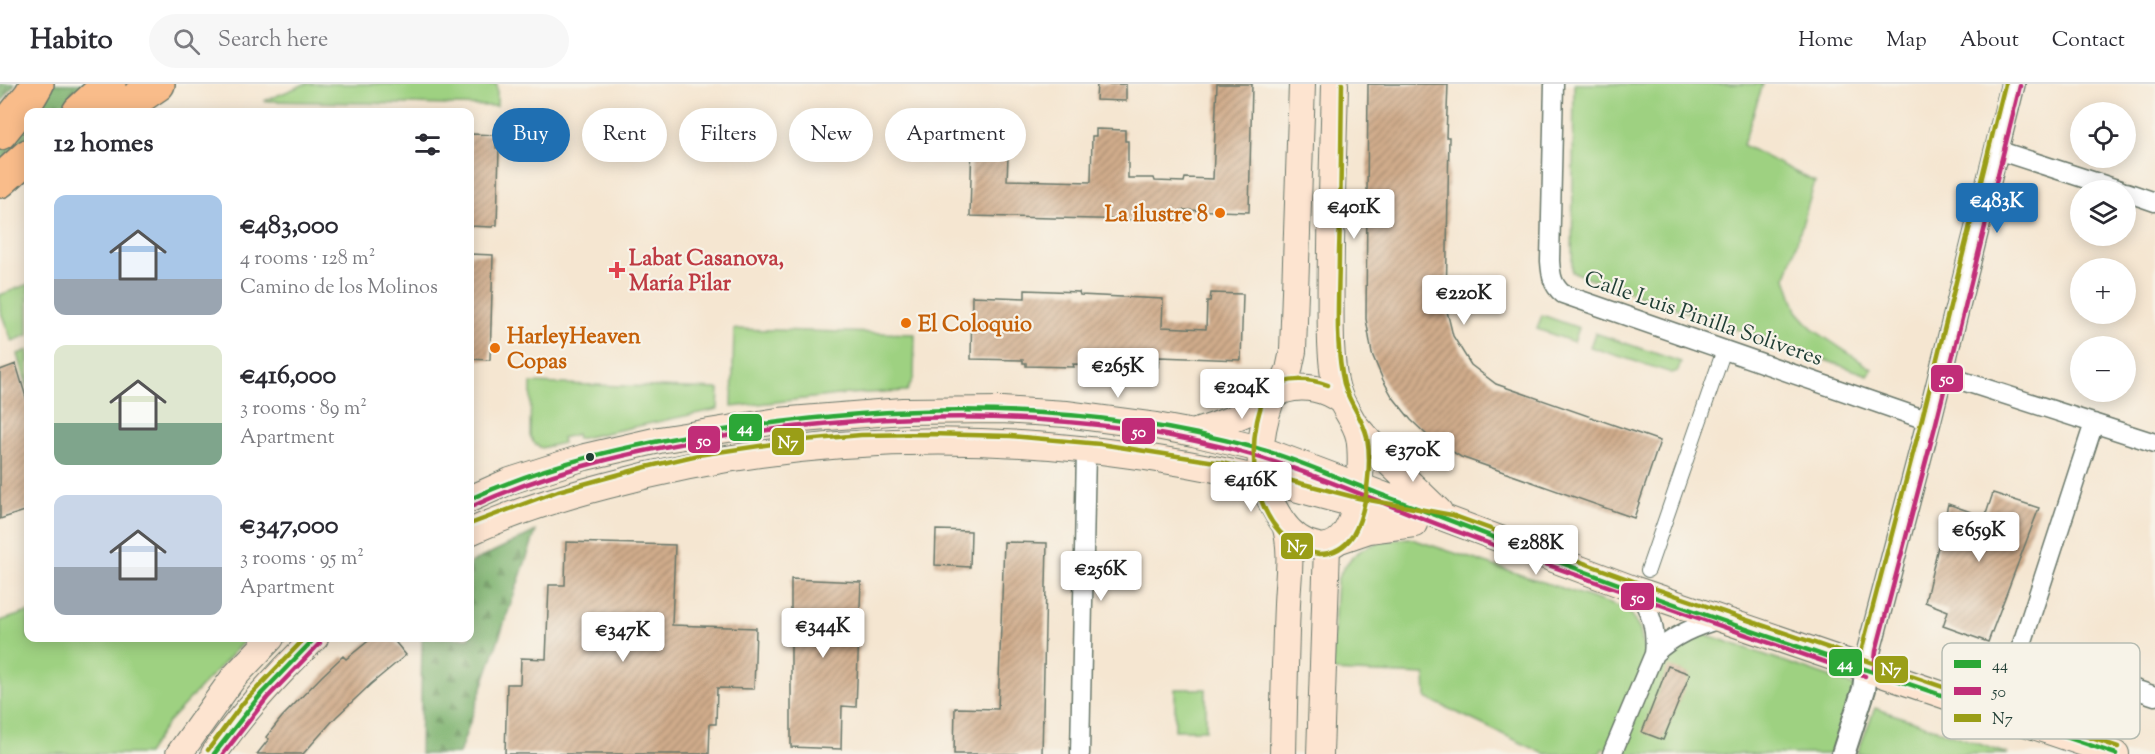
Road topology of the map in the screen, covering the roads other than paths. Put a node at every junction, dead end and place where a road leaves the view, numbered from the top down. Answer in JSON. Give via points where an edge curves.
{"nodes":[{"id":1,"x":37,"y":84,"type":"edge"},
{"id":2,"x":109,"y":84,"type":"edge"},
{"id":3,"x":158,"y":84,"type":"edge"},
{"id":4,"x":1302,"y":84,"type":"edge"},
{"id":5,"x":1335,"y":84,"type":"edge"},
{"id":6,"x":1554,"y":84,"type":"edge"},
{"id":7,"x":2013,"y":84,"type":"edge"},
{"id":8,"x":83,"y":108,"type":"edge"},
{"id":9,"x":123,"y":108,"type":"edge"},
{"id":10,"x":0,"y":133,"type":"edge"},
{"id":11,"x":1997,"y":150,"type":"junction"},
{"id":12,"x":24,"y":160,"type":"edge"},
{"id":13,"x":2089,"y":180,"type":"edge"},
{"id":14,"x":0,"y":181,"type":"edge"},
{"id":15,"x":24,"y":181,"type":"edge"},
{"id":16,"x":2136,"y":195,"type":"edge"},
{"id":17,"x":0,"y":202,"type":"edge"},
{"id":18,"x":2155,"y":202,"type":"edge"},
{"id":19,"x":1724,"y":350,"type":"junction"},
{"id":20,"x":1941,"y":374,"type":"junction"},
{"id":21,"x":1275,"y":396,"type":"junction"},
{"id":22,"x":1341,"y":401,"type":"junction"},
{"id":23,"x":1929,"y":421,"type":"junction"},
{"id":24,"x":2094,"y":423,"type":"junction"},
{"id":25,"x":1355,"y":424,"type":"junction"},
{"id":26,"x":1193,"y":433,"type":"junction"},
{"id":27,"x":2155,"y":443,"type":"edge"},
{"id":28,"x":1260,"y":449,"type":"junction"},
{"id":29,"x":1086,"y":450,"type":"junction"},
{"id":30,"x":1262,"y":480,"type":"junction"},
{"id":31,"x":1357,"y":495,"type":"junction"},
{"id":32,"x":474,"y":497,"type":"edge"},
{"id":33,"x":1450,"y":522,"type":"junction"},
{"id":34,"x":1285,"y":525,"type":"junction"},
{"id":35,"x":474,"y":531,"type":"edge"},
{"id":36,"x":1334,"y":543,"type":"junction"},
{"id":37,"x":1642,"y":580,"type":"junction"},
{"id":38,"x":1721,"y":619,"type":"junction"},
{"id":39,"x":267,"y":642,"type":"edge"},
{"id":40,"x":311,"y":642,"type":"edge"},
{"id":41,"x":2022,"y":643,"type":"edge"},
{"id":42,"x":1654,"y":654,"type":"junction"},
{"id":43,"x":1867,"y":669,"type":"junction"},
{"id":44,"x":2140,"y":691,"type":"edge"},
{"id":45,"x":1942,"y":694,"type":"edge"},
{"id":46,"x":2155,"y":696,"type":"edge"},
{"id":47,"x":2073,"y":739,"type":"edge"},
{"id":48,"x":179,"y":754,"type":"edge"},
{"id":49,"x":214,"y":754,"type":"edge"},
{"id":50,"x":1080,"y":754,"type":"edge"},
{"id":51,"x":1283,"y":754,"type":"edge"},
{"id":52,"x":1320,"y":754,"type":"edge"},
{"id":53,"x":1612,"y":754,"type":"edge"},
{"id":54,"x":1843,"y":754,"type":"edge"},
{"id":55,"x":2116,"y":754,"type":"edge"}],
"edges":[{"from":1,"to":10,"type":"highway"},
{"from":2,"to":8,"type":"highway"},
{"from":3,"to":9,"type":"highway"},
{"from":4,"to":21,"type":"main road","via":[[1293,351],[1289,370]]},
{"from":5,"to":22,"type":"main road","via":[[1331,343]]},
{"from":6,"to":19,"type":"street","name":"Calle Luis Pinilla Soliveres","via":[[1550,261],[1557,288],[1563,294]]},
{"from":7,"to":11,"type":"street"},
{"from":11,"to":13,"type":"street"},
{"from":11,"to":20,"type":"street"},
{"from":12,"to":14,"type":"highway"},
{"from":15,"to":17,"type":"highway"},
{"from":16,"to":18,"type":"street"},
{"from":19,"to":23,"type":"street","name":"Calle Luis Pinilla Soliveres"},
{"from":19,"to":37,"type":"street"},
{"from":20,"to":23,"type":"street"},
{"from":20,"to":24,"type":"street"},
{"from":21,"to":22,"type":"main road","via":[[1295,387],[1313,388]]},
{"from":21,"to":26,"type":"main road","via":[[1227,421]]},
{"from":21,"to":28,"type":"main road","via":[[1264,423]]},
{"from":22,"to":25,"type":"main road"},
{"from":23,"to":43,"type":"street"},
{"from":24,"to":27,"type":"street"},
{"from":24,"to":41,"type":"street"},
{"from":25,"to":31,"type":"main road","via":[[1360,444]]},
{"from":25,"to":33,"type":"main road"},
{"from":26,"to":28,"type":"main road"},
{"from":26,"to":32,"type":"main road","via":[[1099,418],[1002,410],[837,415],[751,424],[623,447],[552,466]]},
{"from":28,"to":30,"type":"main road"},
{"from":28,"to":31,"type":"main road"},
{"from":29,"to":30,"type":"main road","via":[[1187,464]]},
{"from":29,"to":35,"type":"main road","via":[[893,441],[760,452],[699,462],[561,498]]},
{"from":29,"to":50,"type":"street"},
{"from":30,"to":31,"type":"main road"},
{"from":30,"to":34,"type":"main road"},
{"from":31,"to":33,"type":"main road"},
{"from":31,"to":36,"type":"main road","via":[[1348,528]]},
{"from":33,"to":36,"type":"main road","via":[[1368,530]]},
{"from":33,"to":37,"type":"main road"},
{"from":34,"to":36,"type":"main road","via":[[1299,539],[1315,546]]},
{"from":34,"to":51,"type":"main road","via":[[1290,556]]},
{"from":36,"to":52,"type":"main road"},
{"from":37,"to":38,"type":"main road"},
{"from":37,"to":42,"type":"street","via":[[1652,615]]},
{"from":38,"to":42,"type":"street","via":[[1676,636]]},
{"from":38,"to":43,"type":"main road"},
{"from":39,"to":48,"type":"main road","via":[[234,677]]},
{"from":40,"to":49,"type":"main road","via":[[267,686]]},
{"from":42,"to":53,"type":"street"},
{"from":43,"to":45,"type":"main road"},
{"from":43,"to":54,"type":"street"},
{"from":44,"to":46,"type":"street"},
{"from":47,"to":55,"type":"main road"}]}
